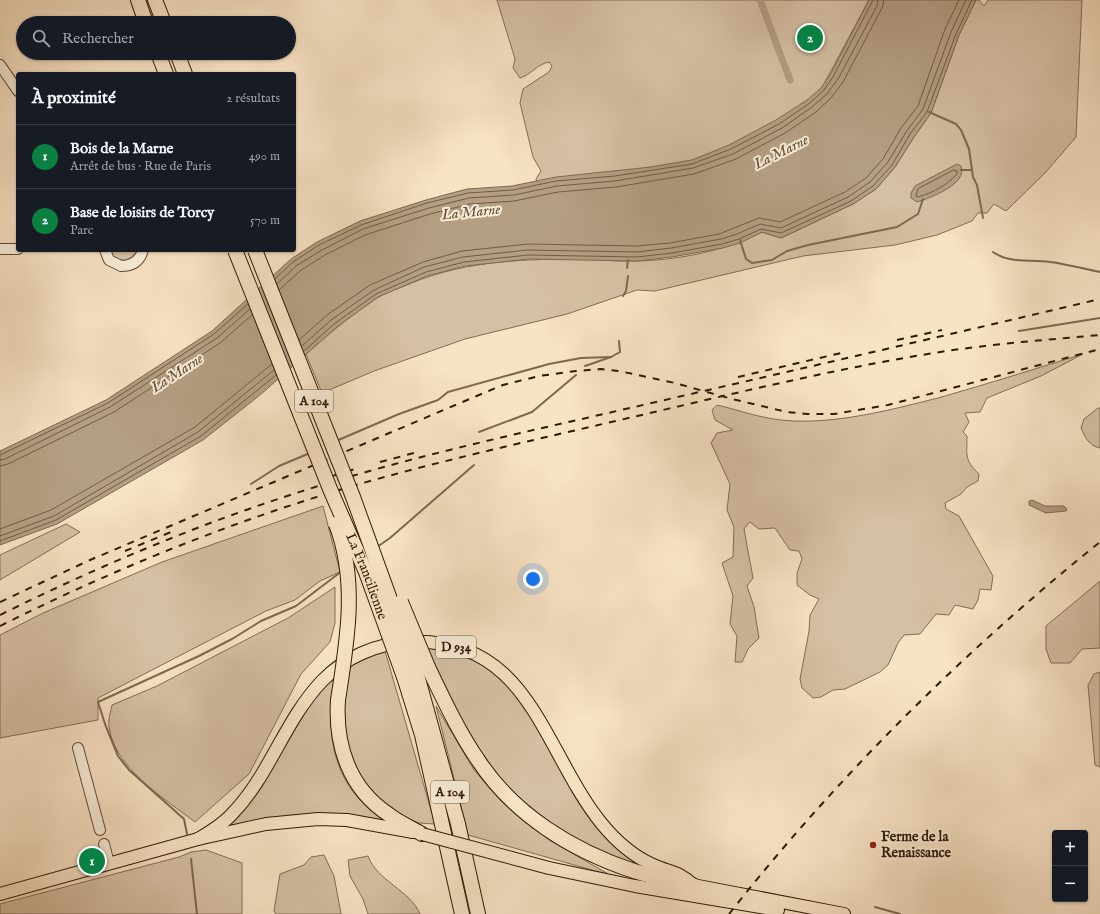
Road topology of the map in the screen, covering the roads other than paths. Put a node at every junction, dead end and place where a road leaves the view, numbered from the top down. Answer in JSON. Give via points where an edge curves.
{"nodes":[{"id":1,"x":138,"y":0,"type":"edge"},
{"id":2,"x":155,"y":0,"type":"edge"},
{"id":3,"x":144,"y":16,"type":"edge"},
{"id":4,"x":161,"y":16,"type":"edge"},
{"id":5,"x":161,"y":60,"type":"edge"},
{"id":6,"x":180,"y":60,"type":"edge"},
{"id":7,"x":0,"y":65,"type":"edge"},
{"id":8,"x":165,"y":72,"type":"edge"},
{"id":9,"x":184,"y":72,"type":"edge"},
{"id":10,"x":16,"y":89,"type":"edge"},
{"id":11,"x":0,"y":249,"type":"edge"},
{"id":12,"x":16,"y":249,"type":"edge"},
{"id":13,"x":106,"y":252,"type":"edge"},
{"id":14,"x":142,"y":252,"type":"edge"},
{"id":15,"x":236,"y":252,"type":"edge"},
{"id":16,"x":256,"y":252,"type":"edge"},
{"id":17,"x":330,"y":489,"type":"junction"},
{"id":18,"x":416,"y":671,"type":"junction"},
{"id":19,"x":78,"y":748,"type":"dead end"},
{"id":20,"x":100,"y":830,"type":"dead end"},
{"id":21,"x":422,"y":834,"type":"junction"},
{"id":22,"x":198,"y":839,"type":"junction"},
{"id":23,"x":104,"y":844,"type":"dead end"},
{"id":24,"x":109,"y":864,"type":"junction"},
{"id":25,"x":693,"y":885,"type":"junction"},
{"id":26,"x":0,"y":894,"type":"edge"},
{"id":27,"x":462,"y":914,"type":"edge"},
{"id":28,"x":478,"y":914,"type":"edge"},
{"id":29,"x":807,"y":914,"type":"edge"},
{"id":30,"x":844,"y":914,"type":"edge"}],
"edges":[{"from":1,"to":3,"type":"highway"},
{"from":2,"to":4,"type":"highway"},
{"from":5,"to":8,"type":"highway"},
{"from":6,"to":9,"type":"highway"},
{"from":7,"to":10,"type":"street"},
{"from":11,"to":12,"type":"street"},
{"from":13,"to":14,"type":"street","via":[[109,260],[121,266],[134,263]]},
{"from":15,"to":17,"type":"highway","name":"La Francilienne","number":"A 104","bridge":true},
{"from":16,"to":18,"type":"highway","name":"La Francilienne","number":"A 104","bridge":true,"via":[[374,552]]},
{"from":17,"to":18,"type":"highway","name":"La Francilienne","number":"A 104","bridge":true,"via":[[366,572]]},
{"from":17,"to":21,"type":"highway","bridge":true,"via":[[329,506],[340,535],[349,577],[346,643],[338,700],[338,734],[347,766],[359,787],[387,814]]},
{"from":18,"to":25,"type":"highway","via":[[446,705],[478,760],[505,793],[538,822],[569,843],[598,858],[635,871]]},
{"from":18,"to":27,"type":"highway","name":"La Francilienne","number":"A 104","via":[[424,742]]},
{"from":18,"to":28,"type":"highway","name":"La Francilienne","number":"A 104","via":[[458,824]]},
{"from":19,"to":20,"type":"street"},
{"from":21,"to":22,"type":"main road","via":[[370,823],[318,819],[266,824]]},
{"from":21,"to":29,"type":"main road","bridge":true,"via":[[549,868],[635,886]]},
{"from":22,"to":24,"type":"main road"},
{"from":22,"to":25,"type":"main road","number":"D 934","via":[[231,815],[247,797],[300,707],[322,680],[347,660],[360,654],[399,642],[423,641],[446,644],[468,651],[486,659],[505,675],[523,694],[539,717],[572,780],[602,825],[637,857],[685,877]]},
{"from":23,"to":24,"type":"street"},
{"from":24,"to":26,"type":"main road"},
{"from":25,"to":30,"type":"main road","number":"D 934"}]}
